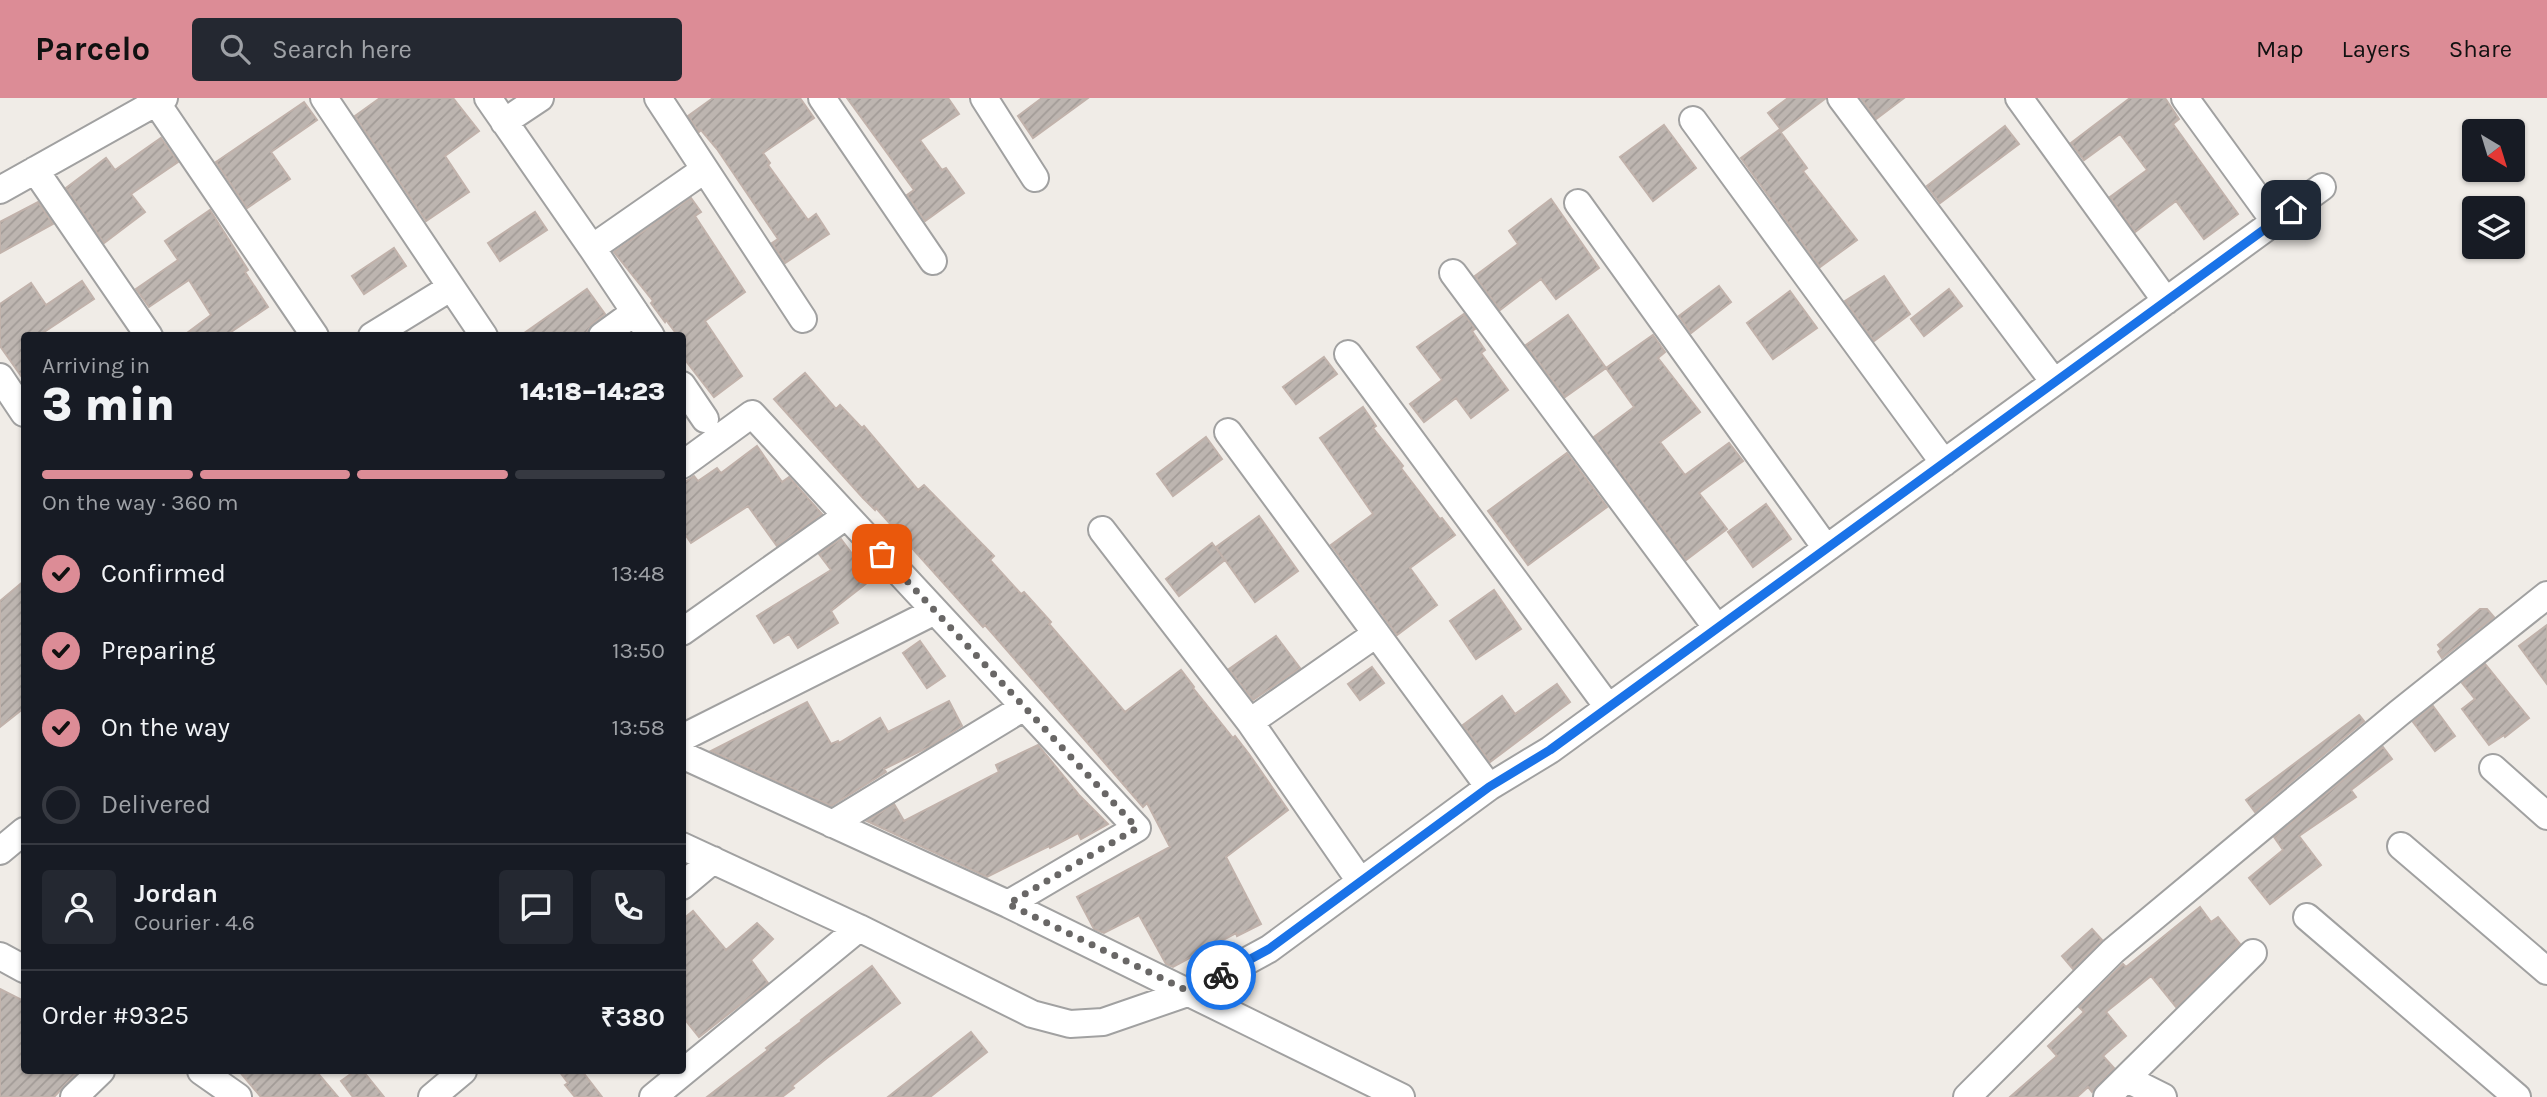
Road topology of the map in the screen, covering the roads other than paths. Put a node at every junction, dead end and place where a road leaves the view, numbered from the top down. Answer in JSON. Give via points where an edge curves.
{"nodes":[{"id":1,"x":324,"y":98,"type":"edge"},
{"id":2,"x":488,"y":98,"type":"edge"},
{"id":3,"x":540,"y":98,"type":"edge"},
{"id":4,"x":822,"y":98,"type":"edge"},
{"id":5,"x":984,"y":98,"type":"edge"},
{"id":6,"x":1841,"y":98,"type":"edge"},
{"id":7,"x":2018,"y":98,"type":"edge"},
{"id":8,"x":2185,"y":98,"type":"edge"},
{"id":9,"x":160,"y":100,"type":"edge"},
{"id":10,"x":668,"y":101,"type":"edge"},
{"id":11,"x":1693,"y":120,"type":"dead end"},
{"id":12,"x":504,"y":122,"type":"junction"},
{"id":13,"x":35,"y":170,"type":"junction"},
{"id":14,"x":704,"y":170,"type":"junction"},
{"id":15,"x":1035,"y":177,"type":"dead end"},
{"id":16,"x":2322,"y":187,"type":"dead end"},
{"id":17,"x":0,"y":190,"type":"edge"},
{"id":18,"x":1578,"y":203,"type":"dead end"},
{"id":19,"x":2275,"y":222,"type":"junction"},
{"id":20,"x":592,"y":248,"type":"junction"},
{"id":21,"x":933,"y":261,"type":"dead end"},
{"id":22,"x":1453,"y":273,"type":"dead end"},
{"id":23,"x":450,"y":288,"type":"junction"},
{"id":24,"x":2166,"y":301,"type":"junction"},
{"id":25,"x":635,"y":312,"type":"junction"},
{"id":26,"x":803,"y":319,"type":"dead end"},
{"id":27,"x":146,"y":332,"type":"edge"},
{"id":28,"x":313,"y":332,"type":"edge"},
{"id":29,"x":378,"y":332,"type":"edge"},
{"id":30,"x":481,"y":332,"type":"edge"},
{"id":31,"x":608,"y":332,"type":"edge"},
{"id":32,"x":648,"y":332,"type":"edge"},
{"id":33,"x":1348,"y":354,"type":"dead end"},
{"id":34,"x":0,"y":377,"type":"edge"},
{"id":35,"x":2054,"y":382,"type":"junction"},
{"id":36,"x":686,"y":391,"type":"edge"},
{"id":37,"x":21,"y":409,"type":"edge"},
{"id":38,"x":705,"y":419,"type":"dead end"},
{"id":39,"x":1228,"y":432,"type":"dead end"},
{"id":40,"x":686,"y":462,"type":"edge"},
{"id":41,"x":1944,"y":463,"type":"junction"},
{"id":42,"x":846,"y":516,"type":"junction"},
{"id":43,"x":1102,"y":530,"type":"dead end"},
{"id":44,"x":1826,"y":548,"type":"junction"},
{"id":45,"x":2547,"y":595,"type":"edge"},
{"id":46,"x":935,"y":611,"type":"junction"},
{"id":47,"x":1717,"y":628,"type":"junction"},
{"id":48,"x":686,"y":629,"type":"edge"},
{"id":49,"x":1376,"y":634,"type":"junction"},
{"id":50,"x":1024,"y":707,"type":"junction"},
{"id":51,"x":1608,"y":707,"type":"junction"},
{"id":52,"x":1250,"y":722,"type":"junction"},
{"id":53,"x":686,"y":736,"type":"edge"},
{"id":54,"x":686,"y":757,"type":"edge"},
{"id":55,"x":2493,"y":768,"type":"dead end"},
{"id":56,"x":1489,"y":787,"type":"junction"},
{"id":57,"x":2547,"y":816,"type":"edge"},
{"id":58,"x":832,"y":824,"type":"junction"},
{"id":59,"x":21,"y":834,"type":"edge"},
{"id":60,"x":2401,"y":846,"type":"dead end"},
{"id":61,"x":686,"y":848,"type":"edge"},
{"id":62,"x":0,"y":851,"type":"edge"},
{"id":63,"x":713,"y":860,"type":"junction"},
{"id":64,"x":1360,"y":881,"type":"junction"},
{"id":65,"x":686,"y":883,"type":"edge"},
{"id":66,"x":1008,"y":904,"type":"junction"},
{"id":67,"x":2307,"y":917,"type":"dead end"},
{"id":68,"x":859,"y":928,"type":"junction"},
{"id":69,"x":2253,"y":953,"type":"dead end"},
{"id":70,"x":0,"y":956,"type":"edge"},
{"id":71,"x":21,"y":967,"type":"edge"},
{"id":72,"x":2547,"y":971,"type":"edge"},
{"id":73,"x":1190,"y":992,"type":"junction"},
{"id":74,"x":686,"y":1070,"type":"edge"},
{"id":75,"x":98,"y":1074,"type":"edge"},
{"id":76,"x":215,"y":1074,"type":"edge"},
{"id":77,"x":459,"y":1074,"type":"edge"},
{"id":78,"x":681,"y":1074,"type":"edge"},
{"id":79,"x":2127,"y":1079,"type":"junction"},
{"id":80,"x":74,"y":1097,"type":"edge"},
{"id":81,"x":238,"y":1097,"type":"edge"},
{"id":82,"x":432,"y":1097,"type":"edge"},
{"id":83,"x":653,"y":1097,"type":"edge"},
{"id":84,"x":1401,"y":1097,"type":"edge"},
{"id":85,"x":1967,"y":1097,"type":"edge"},
{"id":86,"x":2107,"y":1097,"type":"edge"},
{"id":87,"x":2163,"y":1097,"type":"edge"},
{"id":88,"x":2517,"y":1097,"type":"edge"}],
"edges":[{"from":1,"to":23,"type":"street"},
{"from":2,"to":12,"type":"street"},
{"from":3,"to":12,"type":"street"},
{"from":4,"to":21,"type":"street"},
{"from":5,"to":15,"type":"street"},
{"from":6,"to":35,"type":"street"},
{"from":7,"to":24,"type":"street"},
{"from":8,"to":19,"type":"street"},
{"from":9,"to":13,"type":"street"},
{"from":9,"to":28,"type":"street"},
{"from":10,"to":14,"type":"street"},
{"from":11,"to":41,"type":"street"},
{"from":12,"to":20,"type":"street"},
{"from":13,"to":17,"type":"street"},
{"from":13,"to":27,"type":"street"},
{"from":14,"to":20,"type":"street"},
{"from":14,"to":26,"type":"street"},
{"from":16,"to":19,"type":"street"},
{"from":18,"to":44,"type":"street"},
{"from":19,"to":24,"type":"street"},
{"from":20,"to":25,"type":"street"},
{"from":22,"to":47,"type":"street"},
{"from":23,"to":29,"type":"street"},
{"from":23,"to":30,"type":"street"},
{"from":24,"to":35,"type":"street"},
{"from":25,"to":31,"type":"street"},
{"from":25,"to":32,"type":"street"},
{"from":33,"to":51,"type":"street"},
{"from":34,"to":37,"type":"street"},
{"from":35,"to":41,"type":"street"},
{"from":36,"to":38,"type":"street"},
{"from":39,"to":49,"type":"street"},
{"from":40,"to":42,"type":"street","via":[[752,414]]},
{"from":41,"to":44,"type":"street"},
{"from":42,"to":46,"type":"street"},
{"from":42,"to":48,"type":"street"},
{"from":43,"to":52,"type":"street"},
{"from":44,"to":47,"type":"street"},
{"from":45,"to":85,"type":"street","via":[[2113,951]]},
{"from":46,"to":50,"type":"street"},
{"from":46,"to":53,"type":"street"},
{"from":47,"to":51,"type":"street"},
{"from":49,"to":52,"type":"street"},
{"from":49,"to":56,"type":"street"},
{"from":50,"to":58,"type":"street"},
{"from":50,"to":66,"type":"street","via":[[1137,828]]},
{"from":51,"to":56,"type":"street"},
{"from":52,"to":64,"type":"street"},
{"from":54,"to":58,"type":"street"},
{"from":55,"to":57,"type":"street"},
{"from":56,"to":64,"type":"street"},
{"from":58,"to":66,"type":"street"},
{"from":59,"to":62,"type":"street"},
{"from":60,"to":72,"type":"street"},
{"from":61,"to":63,"type":"street"},
{"from":63,"to":65,"type":"street"},
{"from":63,"to":68,"type":"street"},
{"from":64,"to":73,"type":"street","via":[[1269,949]]},
{"from":66,"to":73,"type":"street"},
{"from":67,"to":88,"type":"street"},
{"from":68,"to":73,"type":"street","via":[[1032,1014],[1070,1024],[1103,1022]]},
{"from":68,"to":74,"type":"street"},
{"from":69,"to":79,"type":"street"},
{"from":70,"to":71,"type":"street"},
{"from":73,"to":84,"type":"street"},
{"from":75,"to":80,"type":"street"},
{"from":76,"to":81,"type":"street"},
{"from":77,"to":82,"type":"street"},
{"from":78,"to":83,"type":"street"},
{"from":79,"to":86,"type":"street"},
{"from":79,"to":87,"type":"street"}]}
